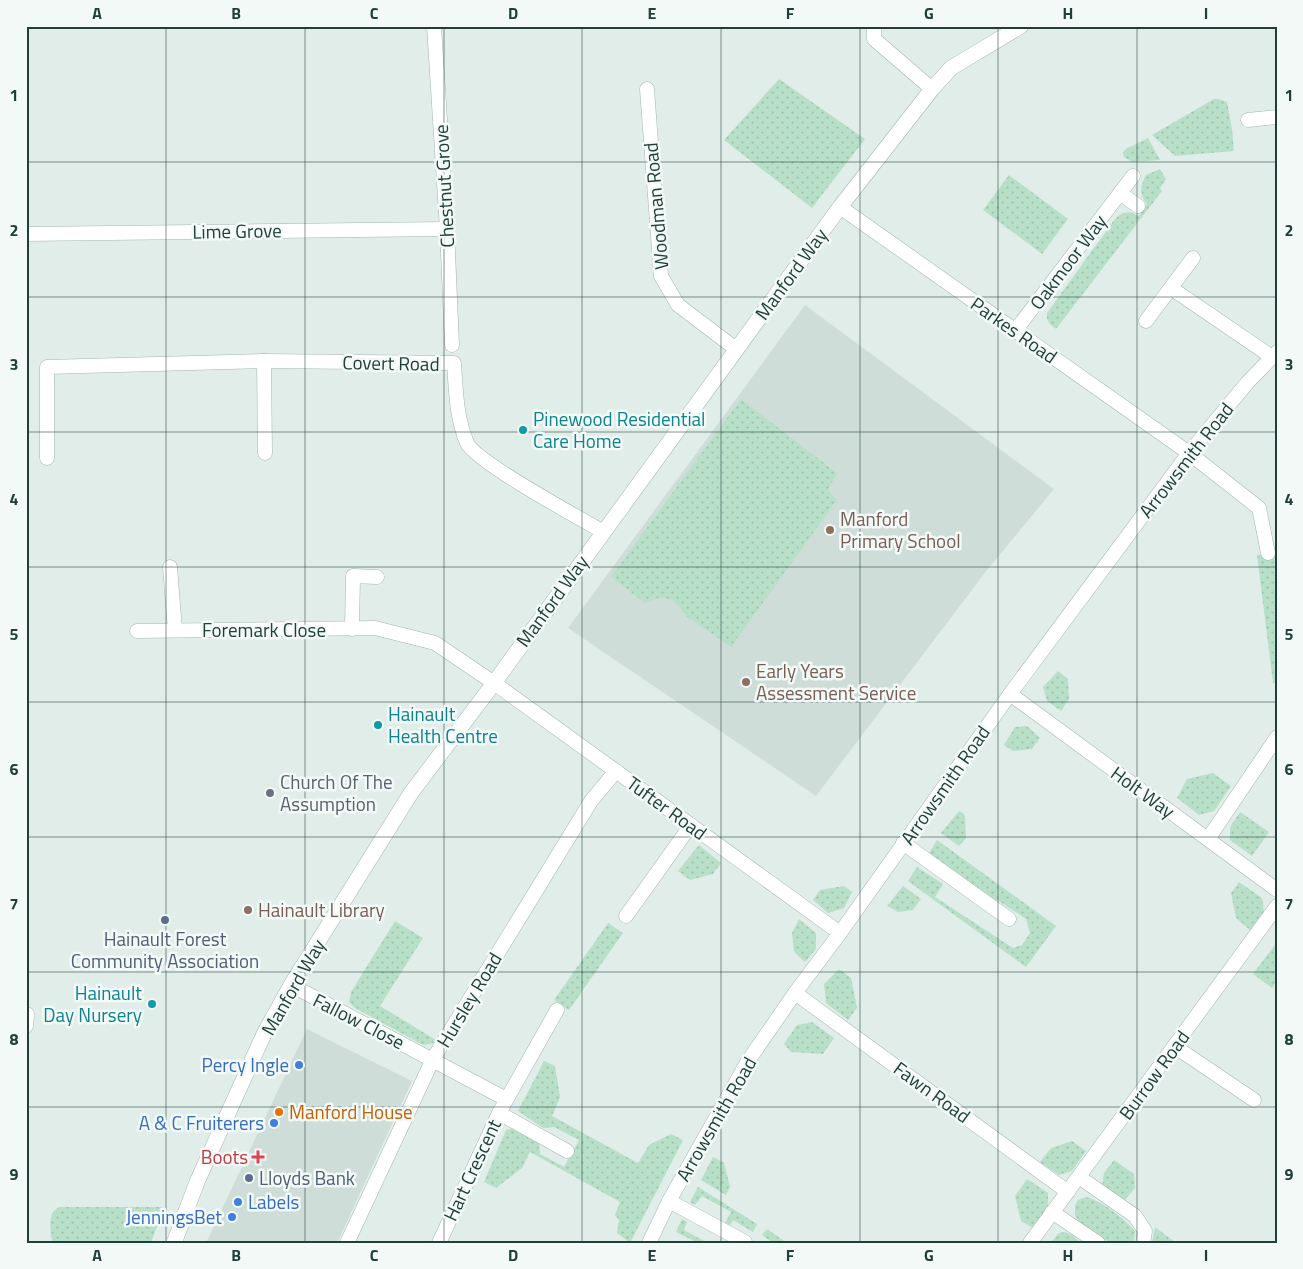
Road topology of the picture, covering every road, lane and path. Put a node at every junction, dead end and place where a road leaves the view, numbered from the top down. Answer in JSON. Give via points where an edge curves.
{"nodes":[{"id":1,"x":434,"y":26,"type":"edge"},
{"id":2,"x":874,"y":26,"type":"edge"},
{"id":3,"x":1021,"y":26,"type":"edge"},
{"id":4,"x":647,"y":89,"type":"dead end"},
{"id":5,"x":932,"y":89,"type":"junction"},
{"id":6,"x":1277,"y":117,"type":"edge"},
{"id":7,"x":1248,"y":120,"type":"dead end"},
{"id":8,"x":1133,"y":176,"type":"dead end"},
{"id":9,"x":1120,"y":193,"type":"junction"},
{"id":10,"x":1138,"y":206,"type":"dead end"},
{"id":11,"x":840,"y":207,"type":"junction"},
{"id":12,"x":447,"y":229,"type":"junction"},
{"id":13,"x":26,"y":234,"type":"edge"},
{"id":14,"x":1193,"y":258,"type":"dead end"},
{"id":15,"x":1171,"y":288,"type":"junction"},
{"id":16,"x":1146,"y":321,"type":"dead end"},
{"id":17,"x":1015,"y":330,"type":"junction"},
{"id":18,"x":452,"y":345,"type":"dead end"},
{"id":19,"x":736,"y":349,"type":"junction"},
{"id":20,"x":1275,"y":354,"type":"edge"},
{"id":21,"x":264,"y":361,"type":"junction"},
{"id":22,"x":265,"y":453,"type":"dead end"},
{"id":23,"x":1189,"y":453,"type":"junction"},
{"id":24,"x":47,"y":458,"type":"dead end"},
{"id":25,"x":602,"y":531,"type":"junction"},
{"id":26,"x":1268,"y":553,"type":"dead end"},
{"id":27,"x":170,"y":567,"type":"dead end"},
{"id":28,"x":377,"y":577,"type":"dead end"},
{"id":29,"x":352,"y":629,"type":"junction"},
{"id":30,"x":175,"y":630,"type":"junction"},
{"id":31,"x":137,"y":631,"type":"dead end"},
{"id":32,"x":494,"y":682,"type":"junction"},
{"id":33,"x":1010,"y":694,"type":"junction"},
{"id":34,"x":1277,"y":737,"type":"edge"},
{"id":35,"x":616,"y":771,"type":"junction"},
{"id":36,"x":691,"y":825,"type":"junction"},
{"id":37,"x":1208,"y":839,"type":"junction"},
{"id":38,"x":904,"y":843,"type":"junction"},
{"id":39,"x":1277,"y":890,"type":"edge"},
{"id":40,"x":1277,"y":906,"type":"edge"},
{"id":41,"x":626,"y":916,"type":"dead end"},
{"id":42,"x":1009,"y":919,"type":"dead end"},
{"id":43,"x":840,"y":933,"type":"junction"},
{"id":44,"x":291,"y":985,"type":"junction"},
{"id":45,"x":795,"y":993,"type":"junction"},
{"id":46,"x":557,"y":1010,"type":"dead end"},
{"id":47,"x":27,"y":1014,"type":"edge"},
{"id":48,"x":26,"y":1026,"type":"edge"},
{"id":49,"x":1174,"y":1046,"type":"junction"},
{"id":50,"x":433,"y":1059,"type":"junction"},
{"id":51,"x":506,"y":1098,"type":"junction"},
{"id":52,"x":1254,"y":1100,"type":"dead end"},
{"id":53,"x":499,"y":1113,"type":"junction"},
{"id":54,"x":567,"y":1151,"type":"dead end"},
{"id":55,"x":1079,"y":1177,"type":"junction"},
{"id":56,"x":1068,"y":1192,"type":"junction"},
{"id":57,"x":669,"y":1201,"type":"junction"},
{"id":58,"x":1052,"y":1212,"type":"junction"},
{"id":59,"x":745,"y":1242,"type":"edge"},
{"id":60,"x":174,"y":1243,"type":"edge"},
{"id":61,"x":347,"y":1243,"type":"edge"},
{"id":62,"x":440,"y":1243,"type":"edge"},
{"id":63,"x":650,"y":1243,"type":"edge"},
{"id":64,"x":1030,"y":1243,"type":"edge"},
{"id":65,"x":1098,"y":1243,"type":"edge"},
{"id":66,"x":1143,"y":1243,"type":"edge"}],
"edges":[{"from":1,"to":12,"type":"street","name":"Chestnut Grove"},
{"from":2,"to":5,"type":"street","via":[[874,39]]},
{"from":3,"to":5,"type":"street","name":"Manford Way","via":[[951,68]]},
{"from":4,"to":19,"type":"street","name":"Woodman Road","via":[[661,276],[678,305]]},
{"from":5,"to":11,"type":"street","name":"Manford Way"},
{"from":6,"to":7,"type":"street"},
{"from":8,"to":9,"type":"street","name":"Oakmoor Way"},
{"from":9,"to":10,"type":"street"},
{"from":9,"to":17,"type":"street","name":"Oakmoor Way"},
{"from":11,"to":17,"type":"street","name":"Parkes Road"},
{"from":11,"to":19,"type":"street","name":"Manford Way"},
{"from":12,"to":13,"type":"street","name":"Lime Grove"},
{"from":12,"to":18,"type":"street","name":"Chestnut Grove"},
{"from":14,"to":15,"type":"street"},
{"from":15,"to":16,"type":"street"},
{"from":15,"to":20,"type":"street"},
{"from":17,"to":23,"type":"street","name":"Parkes Road"},
{"from":19,"to":25,"type":"street","name":"Manford Way"},
{"from":20,"to":23,"type":"street","name":"Arrowsmith Road"},
{"from":21,"to":22,"type":"street"},
{"from":21,"to":24,"type":"street","name":"Covert Road","via":[[47,367]]},
{"from":21,"to":25,"type":"street","name":"Covert Road","via":[[454,363],[457,412],[468,445],[489,463]]},
{"from":23,"to":26,"type":"street","name":"Parkes Road","via":[[1259,508]]},
{"from":23,"to":33,"type":"street","name":"Arrowsmith Road"},
{"from":25,"to":32,"type":"street","name":"Manford Way"},
{"from":27,"to":30,"type":"street","name":"Foremark Close"},
{"from":28,"to":29,"type":"street","name":"Foremark Close","via":[[353,576]]},
{"from":29,"to":30,"type":"street","name":"Foremark Close"},
{"from":29,"to":32,"type":"street","name":"Foremark Close","via":[[375,628],[435,643]]},
{"from":30,"to":31,"type":"street","name":"Foremark Close"},
{"from":32,"to":35,"type":"street","name":"Tufter Road"},
{"from":32,"to":44,"type":"street","name":"Manford Way","via":[[411,793]]},
{"from":33,"to":37,"type":"street","name":"Holt Way"},
{"from":33,"to":38,"type":"street","name":"Arrowsmith Road"},
{"from":34,"to":37,"type":"street"},
{"from":35,"to":36,"type":"street","name":"Tufter Road"},
{"from":35,"to":50,"type":"street","name":"Hursley Road","via":[[590,801]]},
{"from":36,"to":41,"type":"street"},
{"from":36,"to":43,"type":"street","name":"Tufter Road"},
{"from":37,"to":39,"type":"street","name":"Holt Way"},
{"from":38,"to":42,"type":"street"},
{"from":38,"to":43,"type":"street","name":"Arrowsmith Road"},
{"from":40,"to":49,"type":"street","name":"Burrow Road"},
{"from":43,"to":45,"type":"street","name":"Arrowsmith Road"},
{"from":44,"to":50,"type":"street","name":"Fallow Close"},
{"from":44,"to":60,"type":"street","name":"Manford Way","via":[[264,1034],[201,1173]]},
{"from":45,"to":56,"type":"street","name":"Fawn Road"},
{"from":45,"to":57,"type":"street","name":"Arrowsmith Road","via":[[748,1060]]},
{"from":46,"to":51,"type":"street","name":"Hart Crescent"},
{"from":47,"to":48,"type":"street"},
{"from":49,"to":52,"type":"street"},
{"from":49,"to":55,"type":"street","name":"Burrow Road"},
{"from":50,"to":51,"type":"street","name":"Fallow Close"},
{"from":50,"to":61,"type":"street","name":"Hursley Road"},
{"from":51,"to":53,"type":"street","name":"Hart Crescent"},
{"from":53,"to":54,"type":"street"},
{"from":53,"to":62,"type":"street","name":"Hart Crescent"},
{"from":55,"to":56,"type":"street","name":"Burrow Road"},
{"from":55,"to":66,"type":"street","via":[[1135,1216],[1145,1231]]},
{"from":56,"to":58,"type":"street","name":"Burrow Road"},
{"from":57,"to":59,"type":"street"},
{"from":57,"to":63,"type":"street","name":"Arrowsmith Road"},
{"from":58,"to":64,"type":"street","name":"Burrow Road"},
{"from":58,"to":65,"type":"street"}]}
